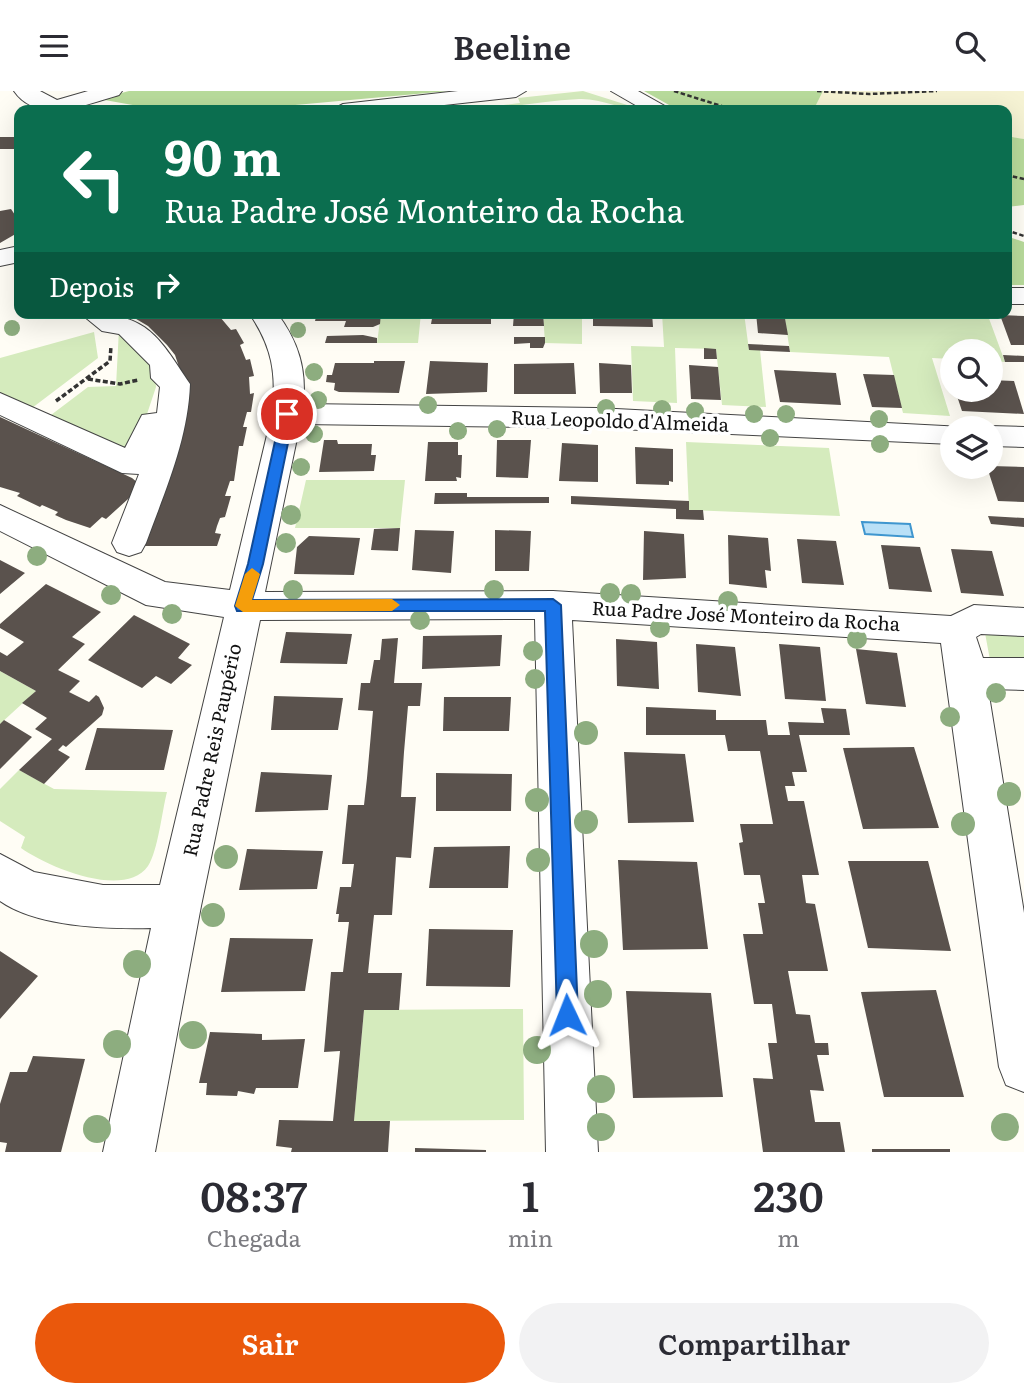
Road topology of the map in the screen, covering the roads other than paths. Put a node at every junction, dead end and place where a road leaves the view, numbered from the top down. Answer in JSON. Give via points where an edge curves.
{"nodes":[{"id":1,"x":112,"y":91,"type":"edge"},
{"id":2,"x":516,"y":91,"type":"edge"},
{"id":3,"x":621,"y":91,"type":"edge"},
{"id":4,"x":20,"y":94,"type":"edge"},
{"id":5,"x":47,"y":105,"type":"edge"},
{"id":6,"x":69,"y":105,"type":"edge"},
{"id":7,"x":389,"y":105,"type":"edge"},
{"id":8,"x":650,"y":105,"type":"edge"},
{"id":9,"x":101,"y":319,"type":"edge"},
{"id":10,"x":268,"y":319,"type":"edge"},
{"id":11,"x":166,"y":378,"type":"junction"},
{"id":12,"x":0,"y":403,"type":"edge"},
{"id":13,"x":287,"y":414,"type":"junction"},
{"id":14,"x":940,"y":433,"type":"edge"},
{"id":15,"x":1003,"y":436,"type":"edge"},
{"id":16,"x":1024,"y":437,"type":"edge"},
{"id":17,"x":0,"y":517,"type":"edge"},
{"id":18,"x":125,"y":532,"type":"dead end"},
{"id":19,"x":553,"y":605,"type":"junction"},
{"id":20,"x":243,"y":606,"type":"junction"},
{"id":21,"x":1024,"y":621,"type":"edge"},
{"id":22,"x":954,"y":633,"type":"junction"},
{"id":23,"x":966,"y":673,"type":"junction"},
{"id":24,"x":1024,"y":674,"type":"edge"},
{"id":25,"x":0,"y":875,"type":"edge"},
{"id":26,"x":178,"y":906,"type":"junction"},
{"id":27,"x":1024,"y":1067,"type":"edge"},
{"id":28,"x":129,"y":1152,"type":"edge"},
{"id":29,"x":572,"y":1152,"type":"edge"}],
"edges":[{"from":1,"to":6,"type":"street"},
{"from":2,"to":7,"type":"street"},
{"from":3,"to":8,"type":"street"},
{"from":4,"to":5,"type":"street"},
{"from":9,"to":11,"type":"street","via":[[127,326],[164,363]]},
{"from":10,"to":13,"type":"street","name":"Rua Padre Reis Paupério","via":[[281,336],[291,383]]},
{"from":11,"to":12,"type":"street","via":[[149,434],[133,465]]},
{"from":11,"to":18,"type":"street","via":[[175,384],[173,411]]},
{"from":13,"to":14,"type":"street","name":"Rua Leopoldo d'Almeida","via":[[597,418]]},
{"from":13,"to":20,"type":"street","name":"Rua Padre Reis Paupério"},
{"from":15,"to":16,"type":"street"},
{"from":17,"to":20,"type":"street","name":"Rua Padre José Monteiro da Rocha","via":[[159,595]]},
{"from":19,"to":20,"type":"street","name":"Rua Padre José Monteiro da Rocha"},
{"from":19,"to":22,"type":"street","name":"Rua Padre José Monteiro da Rocha","via":[[942,627]]},
{"from":19,"to":29,"type":"street"},
{"from":20,"to":26,"type":"street","name":"Rua Padre Reis Paupério"},
{"from":21,"to":22,"type":"street","via":[[974,619]]},
{"from":22,"to":23,"type":"street","via":[[962,646]]},
{"from":23,"to":24,"type":"street"},
{"from":23,"to":27,"type":"street"},
{"from":25,"to":26,"type":"street","via":[[25,892],[103,907]]},
{"from":26,"to":28,"type":"street","name":"Rua Padre Reis Paupério"}]}
